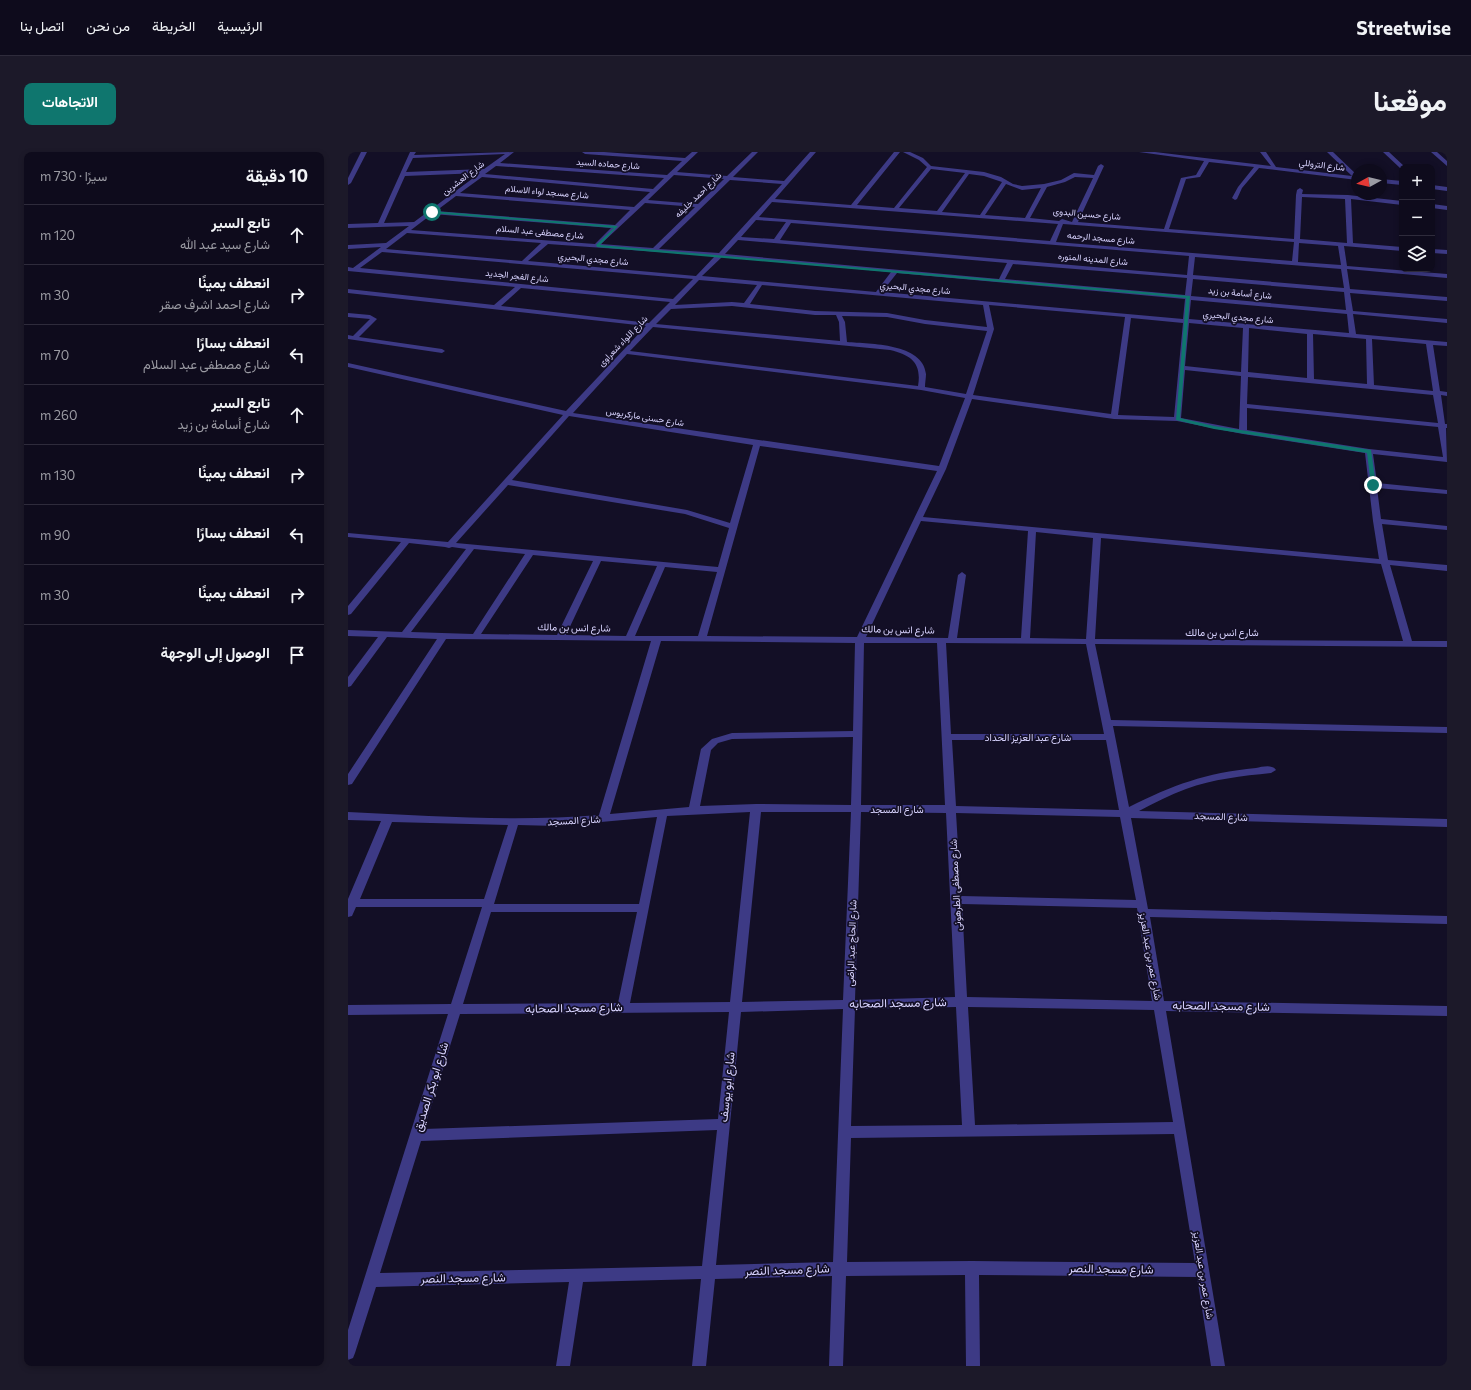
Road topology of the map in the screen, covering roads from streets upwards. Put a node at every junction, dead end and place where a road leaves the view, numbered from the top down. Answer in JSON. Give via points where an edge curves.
{"nodes":[{"id":1,"x":364,"y":152,"type":"edge"},
{"id":2,"x":510,"y":152,"type":"edge"},
{"id":3,"x":586,"y":152,"type":"edge"},
{"id":4,"x":695,"y":152,"type":"edge"},
{"id":5,"x":755,"y":152,"type":"edge"},
{"id":6,"x":813,"y":152,"type":"edge"},
{"id":7,"x":897,"y":152,"type":"edge"},
{"id":8,"x":906,"y":152,"type":"edge"},
{"id":9,"x":1142,"y":152,"type":"edge"},
{"id":10,"x":1196,"y":152,"type":"edge"},
{"id":11,"x":1263,"y":152,"type":"edge"},
{"id":12,"x":1330,"y":152,"type":"edge"},
{"id":13,"x":1386,"y":152,"type":"edge"},
{"id":14,"x":1434,"y":152,"type":"edge"},
{"id":15,"x":412,"y":155,"type":"edge"},
{"id":16,"x":1199,"y":158,"type":"junction"},
{"id":17,"x":687,"y":160,"type":"junction"},
{"id":18,"x":1208,"y":160,"type":"junction"},
{"id":19,"x":496,"y":164,"type":"junction"},
{"id":20,"x":1399,"y":164,"type":"edge"},
{"id":21,"x":1447,"y":164,"type":"edge"},
{"id":22,"x":1101,"y":166,"type":"dead end"},
{"id":23,"x":1258,"y":166,"type":"junction"},
{"id":24,"x":930,"y":167,"type":"junction"},
{"id":25,"x":1274,"y":168,"type":"junction"},
{"id":26,"x":486,"y":171,"type":"junction"},
{"id":27,"x":968,"y":172,"type":"junction"},
{"id":28,"x":1351,"y":172,"type":"edge"},
{"id":29,"x":403,"y":174,"type":"junction"},
{"id":30,"x":481,"y":175,"type":"junction"},
{"id":31,"x":671,"y":175,"type":"junction"},
{"id":32,"x":1096,"y":177,"type":"junction"},
{"id":33,"x":1351,"y":177,"type":"edge"},
{"id":34,"x":728,"y":178,"type":"junction"},
{"id":35,"x":1005,"y":181,"type":"junction"},
{"id":36,"x":1387,"y":182,"type":"edge"},
{"id":37,"x":348,"y":183,"type":"edge"},
{"id":38,"x":785,"y":183,"type":"junction"},
{"id":39,"x":1399,"y":184,"type":"edge"},
{"id":40,"x":1045,"y":186,"type":"junction"},
{"id":41,"x":1435,"y":188,"type":"edge"},
{"id":42,"x":1447,"y":189,"type":"edge"},
{"id":43,"x":655,"y":191,"type":"junction"},
{"id":44,"x":456,"y":194,"type":"junction"},
{"id":45,"x":1348,"y":197,"type":"junction"},
{"id":46,"x":1235,"y":198,"type":"dead end"},
{"id":47,"x":770,"y":200,"type":"junction"},
{"id":48,"x":644,"y":201,"type":"junction"},
{"id":49,"x":1399,"y":203,"type":"edge"},
{"id":50,"x":700,"y":206,"type":"junction"},
{"id":51,"x":853,"y":206,"type":"junction"},
{"id":52,"x":1435,"y":206,"type":"edge"},
{"id":53,"x":1447,"y":208,"type":"edge"},
{"id":54,"x":636,"y":209,"type":"junction"},
{"id":55,"x":896,"y":209,"type":"junction"},
{"id":56,"x":432,"y":212,"type":"junction"},
{"id":57,"x":939,"y":212,"type":"junction"},
{"id":58,"x":982,"y":216,"type":"junction"},
{"id":59,"x":754,"y":218,"type":"junction"},
{"id":60,"x":1027,"y":219,"type":"junction"},
{"id":61,"x":790,"y":221,"type":"junction"},
{"id":62,"x":1062,"y":221,"type":"junction"},
{"id":63,"x":1075,"y":222,"type":"junction"},
{"id":64,"x":416,"y":224,"type":"junction"},
{"id":65,"x":380,"y":225,"type":"junction"},
{"id":66,"x":348,"y":226,"type":"edge"},
{"id":67,"x":617,"y":227,"type":"junction"},
{"id":68,"x":407,"y":230,"type":"junction"},
{"id":69,"x":1166,"y":230,"type":"junction"},
{"id":70,"x":737,"y":238,"type":"junction"},
{"id":71,"x":1296,"y":240,"type":"junction"},
{"id":72,"x":776,"y":241,"type":"junction"},
{"id":73,"x":547,"y":242,"type":"junction"},
{"id":74,"x":1052,"y":243,"type":"junction"},
{"id":75,"x":1341,"y":244,"type":"junction"},
{"id":76,"x":1350,"y":245,"type":"junction"},
{"id":77,"x":597,"y":246,"type":"junction"},
{"id":78,"x":348,"y":247,"type":"edge"},
{"id":79,"x":385,"y":248,"type":"junction"},
{"id":80,"x":1399,"y":249,"type":"edge"},
{"id":81,"x":654,"y":250,"type":"junction"},
{"id":82,"x":1435,"y":251,"type":"edge"},
{"id":83,"x":1447,"y":252,"type":"edge"},
{"id":84,"x":720,"y":255,"type":"junction"},
{"id":85,"x":1192,"y":255,"type":"junction"},
{"id":86,"x":524,"y":262,"type":"junction"},
{"id":87,"x":1011,"y":262,"type":"junction"},
{"id":88,"x":1295,"y":263,"type":"junction"},
{"id":89,"x":1344,"y":267,"type":"junction"},
{"id":90,"x":357,"y":268,"type":"junction"},
{"id":91,"x":348,"y":269,"type":"edge"},
{"id":92,"x":1399,"y":270,"type":"edge"},
{"id":93,"x":895,"y":271,"type":"junction"},
{"id":94,"x":1426,"y":272,"type":"edge"},
{"id":95,"x":348,"y":275,"type":"edge"},
{"id":96,"x":1447,"y":276,"type":"edge"},
{"id":97,"x":1190,"y":277,"type":"junction"},
{"id":98,"x":698,"y":278,"type":"junction"},
{"id":99,"x":1001,"y":280,"type":"junction"},
{"id":100,"x":761,"y":283,"type":"junction"},
{"id":101,"x":521,"y":285,"type":"junction"},
{"id":102,"x":1347,"y":290,"type":"junction"},
{"id":103,"x":348,"y":291,"type":"edge"},
{"id":104,"x":878,"y":294,"type":"junction"},
{"id":105,"x":1188,"y":297,"type":"junction"},
{"id":106,"x":1447,"y":299,"type":"edge"},
{"id":107,"x":674,"y":301,"type":"junction"},
{"id":108,"x":986,"y":303,"type":"junction"},
{"id":109,"x":746,"y":305,"type":"junction"},
{"id":110,"x":495,"y":308,"type":"junction"},
{"id":111,"x":668,"y":308,"type":"junction"},
{"id":112,"x":1350,"y":312,"type":"junction"},
{"id":113,"x":838,"y":313,"type":"junction"},
{"id":114,"x":348,"y":315,"type":"edge"},
{"id":115,"x":1128,"y":316,"type":"junction"},
{"id":116,"x":1186,"y":321,"type":"junction"},
{"id":117,"x":1447,"y":321,"type":"edge"},
{"id":118,"x":651,"y":324,"type":"junction"},
{"id":119,"x":1246,"y":326,"type":"junction"},
{"id":120,"x":991,"y":329,"type":"junction"},
{"id":121,"x":1310,"y":332,"type":"junction"},
{"id":122,"x":1353,"y":336,"type":"junction"},
{"id":123,"x":351,"y":337,"type":"edge"},
{"id":124,"x":1369,"y":337,"type":"junction"},
{"id":125,"x":1429,"y":342,"type":"junction"},
{"id":126,"x":844,"y":344,"type":"junction"},
{"id":127,"x":1447,"y":344,"type":"edge"},
{"id":128,"x":442,"y":351,"type":"dead end"},
{"id":129,"x":624,"y":352,"type":"junction"},
{"id":130,"x":348,"y":365,"type":"edge"},
{"id":131,"x":1182,"y":368,"type":"junction"},
{"id":132,"x":1245,"y":374,"type":"junction"},
{"id":133,"x":1311,"y":381,"type":"junction"},
{"id":134,"x":1371,"y":387,"type":"junction"},
{"id":135,"x":921,"y":388,"type":"junction"},
{"id":136,"x":1437,"y":393,"type":"junction"},
{"id":137,"x":1447,"y":394,"type":"edge"},
{"id":138,"x":969,"y":397,"type":"junction"},
{"id":139,"x":1244,"y":406,"type":"junction"},
{"id":140,"x":568,"y":414,"type":"junction"},
{"id":141,"x":1114,"y":417,"type":"junction"},
{"id":142,"x":1178,"y":419,"type":"junction"},
{"id":143,"x":1444,"y":426,"type":"edge"},
{"id":144,"x":1243,"y":432,"type":"junction"},
{"id":145,"x":757,"y":443,"type":"junction"},
{"id":146,"x":1369,"y":452,"type":"junction"},
{"id":147,"x":942,"y":469,"type":"junction"},
{"id":148,"x":507,"y":482,"type":"junction"},
{"id":149,"x":1373,"y":485,"type":"junction"},
{"id":150,"x":1447,"y":492,"type":"edge"},
{"id":151,"x":920,"y":519,"type":"junction"},
{"id":152,"x":1377,"y":521,"type":"junction"},
{"id":153,"x":733,"y":527,"type":"junction"},
{"id":154,"x":1447,"y":528,"type":"edge"},
{"id":155,"x":1032,"y":529,"type":"junction"},
{"id":156,"x":348,"y":535,"type":"edge"},
{"id":157,"x":1096,"y":535,"type":"junction"},
{"id":158,"x":406,"y":541,"type":"junction"},
{"id":159,"x":449,"y":546,"type":"junction"},
{"id":160,"x":471,"y":548,"type":"junction"},
{"id":161,"x":530,"y":553,"type":"junction"},
{"id":162,"x":598,"y":559,"type":"junction"},
{"id":163,"x":1385,"y":562,"type":"junction"},
{"id":164,"x":662,"y":564,"type":"junction"},
{"id":165,"x":1447,"y":568,"type":"edge"},
{"id":166,"x":721,"y":570,"type":"junction"},
{"id":167,"x":962,"y":576,"type":"dead end"},
{"id":168,"x":348,"y":612,"type":"edge"},
{"id":169,"x":348,"y":633,"type":"edge"},
{"id":170,"x":385,"y":634,"type":"junction"},
{"id":171,"x":404,"y":635,"type":"junction"},
{"id":172,"x":443,"y":636,"type":"junction"},
{"id":173,"x":475,"y":637,"type":"junction"},
{"id":174,"x":560,"y":638,"type":"junction"},
{"id":175,"x":630,"y":638,"type":"junction"},
{"id":176,"x":657,"y":638,"type":"junction"},
{"id":177,"x":702,"y":639,"type":"junction"},
{"id":178,"x":860,"y":640,"type":"junction"},
{"id":179,"x":946,"y":640,"type":"junction"},
{"id":180,"x":1025,"y":641,"type":"junction"},
{"id":181,"x":1090,"y":642,"type":"junction"},
{"id":182,"x":1408,"y":644,"type":"junction"},
{"id":183,"x":1446,"y":646,"type":"edge"},
{"id":184,"x":348,"y":684,"type":"edge"},
{"id":185,"x":1107,"y":723,"type":"junction"},
{"id":186,"x":1447,"y":730,"type":"edge"},
{"id":187,"x":858,"y":734,"type":"junction"},
{"id":188,"x":1110,"y":736,"type":"junction"},
{"id":189,"x":947,"y":737,"type":"junction"},
{"id":190,"x":1272,"y":770,"type":"dead end"},
{"id":191,"x":348,"y":782,"type":"edge"},
{"id":192,"x":756,"y":808,"type":"junction"},
{"id":193,"x":856,"y":808,"type":"junction"},
{"id":194,"x":951,"y":809,"type":"junction"},
{"id":195,"x":694,"y":810,"type":"junction"},
{"id":196,"x":663,"y":812,"type":"junction"},
{"id":197,"x":1125,"y":814,"type":"junction"},
{"id":198,"x":348,"y":816,"type":"edge"},
{"id":199,"x":388,"y":818,"type":"junction"},
{"id":200,"x":603,"y":818,"type":"junction"},
{"id":201,"x":514,"y":821,"type":"junction"},
{"id":202,"x":1447,"y":823,"type":"edge"},
{"id":203,"x":956,"y":900,"type":"junction"},
{"id":204,"x":350,"y":906,"type":"edge"},
{"id":205,"x":487,"y":906,"type":"junction"},
{"id":206,"x":643,"y":908,"type":"junction"},
{"id":207,"x":1143,"y":908,"type":"junction"},
{"id":208,"x":1447,"y":920,"type":"edge"},
{"id":209,"x":962,"y":1002,"type":"junction"},
{"id":210,"x":849,"y":1004,"type":"junction"},
{"id":211,"x":1160,"y":1005,"type":"junction"},
{"id":212,"x":623,"y":1007,"type":"junction"},
{"id":213,"x":735,"y":1007,"type":"junction"},
{"id":214,"x":455,"y":1009,"type":"junction"},
{"id":215,"x":348,"y":1010,"type":"edge"},
{"id":216,"x":1447,"y":1011,"type":"edge"},
{"id":217,"x":724,"y":1124,"type":"junction"},
{"id":218,"x":1180,"y":1128,"type":"junction"},
{"id":219,"x":970,"y":1130,"type":"junction"},
{"id":220,"x":844,"y":1132,"type":"junction"},
{"id":221,"x":416,"y":1135,"type":"junction"},
{"id":222,"x":972,"y":1268,"type":"junction"},
{"id":223,"x":840,"y":1269,"type":"junction"},
{"id":224,"x":1203,"y":1270,"type":"junction"},
{"id":225,"x":708,"y":1272,"type":"junction"},
{"id":226,"x":577,"y":1275,"type":"junction"},
{"id":227,"x":371,"y":1280,"type":"junction"},
{"id":228,"x":348,"y":1353,"type":"edge"},
{"id":229,"x":563,"y":1366,"type":"edge"},
{"id":230,"x":699,"y":1366,"type":"edge"},
{"id":231,"x":836,"y":1366,"type":"edge"},
{"id":232,"x":973,"y":1366,"type":"edge"},
{"id":233,"x":1218,"y":1366,"type":"edge"}],
"edges":[{"from":1,"to":37,"type":"street"},
{"from":2,"to":15,"type":"street"},
{"from":2,"to":19,"type":"street","name":"شارع العشرين"},
{"from":3,"to":17,"type":"street"},
{"from":4,"to":17,"type":"street"},
{"from":5,"to":34,"type":"street","name":"شارع احمد خليفه"},
{"from":6,"to":38,"type":"street","name":"شارع اللواء شعراوى"},
{"from":7,"to":51,"type":"street"},
{"from":8,"to":24,"type":"street","via":[[921,159]]},
{"from":9,"to":16,"type":"street","name":"شارع التروللي"},
{"from":10,"to":16,"type":"street"},
{"from":11,"to":25,"type":"street"},
{"from":12,"to":28,"type":"street"},
{"from":13,"to":20,"type":"street"},
{"from":14,"to":21,"type":"street"},
{"from":15,"to":29,"type":"street"},
{"from":16,"to":18,"type":"street","name":"شارع التروللي"},
{"from":17,"to":31,"type":"street"},
{"from":18,"to":23,"type":"street","name":"شارع التروللي"},
{"from":18,"to":69,"type":"street","via":[[1198,176],[1184,178]]},
{"from":19,"to":26,"type":"street","name":"شارع العشرين"},
{"from":19,"to":31,"type":"street","name":"شارع حماده السيد"},
{"from":22,"to":32,"type":"street"},
{"from":23,"to":25,"type":"street","name":"شارع التروللي"},
{"from":23,"to":46,"type":"street"},
{"from":24,"to":27,"type":"street"},
{"from":24,"to":55,"type":"street"},
{"from":25,"to":33,"type":"street","name":"شارع التروللي"},
{"from":26,"to":29,"type":"street"},
{"from":26,"to":30,"type":"street","name":"شارع العشرين"},
{"from":27,"to":35,"type":"street"},
{"from":27,"to":57,"type":"street"},
{"from":29,"to":65,"type":"street"},
{"from":30,"to":43,"type":"street"},
{"from":30,"to":44,"type":"street","name":"شارع العشرين"},
{"from":31,"to":34,"type":"street","name":"شارع حماده السيد"},
{"from":31,"to":43,"type":"street"},
{"from":32,"to":40,"type":"street","via":[[1074,176]]},
{"from":32,"to":63,"type":"street"},
{"from":34,"to":38,"type":"street","name":"شارع حماده السيد"},
{"from":34,"to":50,"type":"street","name":"شارع احمد خليفه"},
{"from":35,"to":40,"type":"street","via":[[1022,188]]},
{"from":35,"to":58,"type":"street"},
{"from":36,"to":39,"type":"street"},
{"from":38,"to":47,"type":"street","name":"شارع اللواء شعراوى"},
{"from":40,"to":60,"type":"street"},
{"from":41,"to":42,"type":"street"},
{"from":43,"to":48,"type":"street"},
{"from":44,"to":54,"type":"street","name":"شارع مسجد لواء الاسلام"},
{"from":44,"to":56,"type":"street","name":"شارع العشرين"},
{"from":45,"to":49,"type":"street"},
{"from":45,"to":71,"type":"street","via":[[1299,193]]},
{"from":45,"to":76,"type":"street"},
{"from":47,"to":51,"type":"street","name":"شارع حسين البدوى"},
{"from":47,"to":59,"type":"street","name":"شارع اللواء شعراوى"},
{"from":48,"to":50,"type":"street"},
{"from":48,"to":54,"type":"street"},
{"from":50,"to":81,"type":"street","name":"شارع احمد خليفه"},
{"from":51,"to":55,"type":"street","name":"شارع حسين البدوى"},
{"from":52,"to":53,"type":"street"},
{"from":54,"to":67,"type":"street"},
{"from":55,"to":57,"type":"street","name":"شارع حسين البدوى"},
{"from":56,"to":64,"type":"street","name":"شارع العشرين"},
{"from":56,"to":67,"type":"street"},
{"from":57,"to":58,"type":"street","name":"شارع حسين البدوى"},
{"from":58,"to":60,"type":"street","name":"شارع حسين البدوى"},
{"from":59,"to":61,"type":"street","name":"شارع مسجد الرحمه"},
{"from":59,"to":70,"type":"street","name":"شارع اللواء شعراوى"},
{"from":60,"to":62,"type":"street","name":"شارع حسين البدوى"},
{"from":61,"to":72,"type":"street"},
{"from":61,"to":74,"type":"street","name":"شارع مسجد الرحمه"},
{"from":62,"to":63,"type":"street","name":"شارع حسين البدوى"},
{"from":62,"to":74,"type":"street"},
{"from":63,"to":69,"type":"street","name":"شارع حسين البدوى"},
{"from":64,"to":65,"type":"street"},
{"from":64,"to":68,"type":"street","name":"شارع العشرين"},
{"from":65,"to":66,"type":"street"},
{"from":67,"to":77,"type":"street"},
{"from":68,"to":73,"type":"street","name":"شارع مصطفى عبد السلام"},
{"from":68,"to":79,"type":"street","name":"شارع العشرين"},
{"from":69,"to":71,"type":"street","name":"شارع حسين البدوى"},
{"from":70,"to":72,"type":"street","name":"شارع المدينه المنوره"},
{"from":70,"to":84,"type":"street","name":"شارع اللواء شعراوى"},
{"from":71,"to":75,"type":"street","name":"شارع حسين البدوى"},
{"from":71,"to":88,"type":"street"},
{"from":72,"to":87,"type":"street","name":"شارع المدينه المنوره"},
{"from":73,"to":77,"type":"street","name":"شارع مصطفى عبد السلام"},
{"from":73,"to":86,"type":"street"},
{"from":74,"to":85,"type":"street","name":"شارع مسجد الرحمه"},
{"from":75,"to":76,"type":"street","name":"شارع حسين البدوى"},
{"from":75,"to":89,"type":"street"},
{"from":76,"to":80,"type":"street","name":"شارع حسين البدوى"},
{"from":77,"to":81,"type":"street","name":"شارع مصطفى عبد السلام"},
{"from":78,"to":79,"type":"street","name":"شارع مجدي البحيري"},
{"from":79,"to":86,"type":"street","name":"شارع مجدي البحيري"},
{"from":79,"to":90,"type":"street","name":"شارع العشرين"},
{"from":81,"to":84,"type":"street","name":"شارع مصطفى عبد السلام"},
{"from":82,"to":83,"type":"street"},
{"from":84,"to":93,"type":"street","name":"شارع أسامة بن زيد"},
{"from":84,"to":98,"type":"street","name":"شارع اللواء شعراوى"},
{"from":85,"to":88,"type":"street","name":"شارع مسجد الرحمه"},
{"from":85,"to":97,"type":"street"},
{"from":86,"to":98,"type":"street","name":"شارع مجدي البحيري"},
{"from":87,"to":97,"type":"street","name":"شارع المدينه المنوره"},
{"from":87,"to":99,"type":"street"},
{"from":88,"to":89,"type":"street","name":"شارع مسجد الرحمه"},
{"from":89,"to":92,"type":"street","name":"شارع مسجد الرحمه"},
{"from":89,"to":102,"type":"street"},
{"from":90,"to":91,"type":"street","name":"شارع الفجر الجديد"},
{"from":90,"to":95,"type":"street","name":"شارع العشرين"},
{"from":90,"to":101,"type":"street","name":"شارع الفجر الجديد"},
{"from":93,"to":99,"type":"street","name":"شارع أسامة بن زيد"},
{"from":93,"to":104,"type":"street"},
{"from":94,"to":96,"type":"street","name":"شارع مسجد الرحمه"},
{"from":97,"to":102,"type":"street","name":"شارع المدينه المنوره"},
{"from":97,"to":105,"type":"street"},
{"from":98,"to":100,"type":"street","name":"شارع مجدي البحيري"},
{"from":98,"to":107,"type":"street","name":"شارع اللواء شعراوى"},
{"from":99,"to":105,"type":"street","name":"شارع أسامة بن زيد"},
{"from":100,"to":104,"type":"street","name":"شارع مجدي البحيري"},
{"from":100,"to":109,"type":"street"},
{"from":101,"to":107,"type":"street","name":"شارع الفجر الجديد"},
{"from":101,"to":110,"type":"street"},
{"from":102,"to":106,"type":"street","name":"شارع المدينه المنوره"},
{"from":102,"to":112,"type":"street"},
{"from":103,"to":110,"type":"street"},
{"from":104,"to":108,"type":"street","name":"شارع مجدي البحيري"},
{"from":105,"to":112,"type":"street","name":"شارع أسامة بن زيد"},
{"from":105,"to":116,"type":"street"},
{"from":107,"to":111,"type":"street","name":"شارع اللواء شعراوى"},
{"from":108,"to":115,"type":"street","name":"شارع مجدي البحيري"},
{"from":108,"to":120,"type":"street"},
{"from":109,"to":111,"type":"street","via":[[720,303]]},
{"from":109,"to":113,"type":"street"},
{"from":110,"to":118,"type":"street"},
{"from":111,"to":118,"type":"street","name":"شارع اللواء شعراوى"},
{"from":112,"to":117,"type":"street","name":"شارع أسامة بن زيد"},
{"from":112,"to":122,"type":"street"},
{"from":113,"to":120,"type":"street","via":[[887,315]]},
{"from":113,"to":126,"type":"street","via":[[842,322]]},
{"from":114,"to":123,"type":"street","via":[[374,319]]},
{"from":115,"to":116,"type":"street","name":"شارع مجدي البحيري"},
{"from":115,"to":141,"type":"street"},
{"from":116,"to":119,"type":"street","name":"شارع مجدي البحيري"},
{"from":116,"to":131,"type":"street"},
{"from":118,"to":126,"type":"street"},
{"from":118,"to":129,"type":"street","name":"شارع اللواء شعراوى"},
{"from":119,"to":121,"type":"street","name":"شارع مجدي البحيري"},
{"from":119,"to":132,"type":"street"},
{"from":120,"to":138,"type":"street"},
{"from":121,"to":122,"type":"street","name":"شارع مجدي البحيري"},
{"from":121,"to":133,"type":"street"},
{"from":122,"to":124,"type":"street","name":"شارع مجدي البحيري"},
{"from":123,"to":128,"type":"street"},
{"from":124,"to":125,"type":"street","name":"شارع مجدي البحيري"},
{"from":124,"to":134,"type":"street"},
{"from":125,"to":127,"type":"street","name":"شارع مجدي البحيري"},
{"from":125,"to":136,"type":"street"},
{"from":126,"to":135,"type":"street","via":[[890,348],[909,354],[923,372]]},
{"from":129,"to":135,"type":"street"},
{"from":129,"to":140,"type":"street","name":"شارع اللواء شعراوى"},
{"from":130,"to":140,"type":"street","name":"شارع حسنى ماركريوس"},
{"from":131,"to":132,"type":"street"},
{"from":131,"to":142,"type":"street"},
{"from":132,"to":133,"type":"street"},
{"from":132,"to":139,"type":"street"},
{"from":133,"to":134,"type":"street"},
{"from":134,"to":136,"type":"street"},
{"from":135,"to":138,"type":"street"},
{"from":136,"to":137,"type":"street"},
{"from":136,"to":143,"type":"street"},
{"from":138,"to":141,"type":"street"},
{"from":138,"to":147,"type":"street"},
{"from":139,"to":143,"type":"street"},
{"from":139,"to":144,"type":"street"},
{"from":140,"to":145,"type":"street","name":"شارع حسنى ماركريوس"},
{"from":140,"to":148,"type":"street","name":"شارع اللواء شعراوى"},
{"from":141,"to":142,"type":"street"},
{"from":142,"to":144,"type":"street"},
{"from":143,"to":146,"type":"street","via":[[1447,460]]},
{"from":144,"to":146,"type":"street"},
{"from":145,"to":147,"type":"street","name":"شارع حسنى ماركريوس"},
{"from":145,"to":153,"type":"street"},
{"from":146,"to":149,"type":"street"},
{"from":147,"to":151,"type":"street"},
{"from":148,"to":153,"type":"street","via":[[687,512]]},
{"from":148,"to":159,"type":"street","name":"شارع اللواء شعراوى"},
{"from":149,"to":150,"type":"street"},
{"from":149,"to":152,"type":"street"},
{"from":151,"to":155,"type":"street"},
{"from":151,"to":178,"type":"street"},
{"from":152,"to":154,"type":"street"},
{"from":152,"to":163,"type":"street"},
{"from":153,"to":166,"type":"street"},
{"from":155,"to":157,"type":"street"},
{"from":155,"to":180,"type":"street"},
{"from":156,"to":158,"type":"street"},
{"from":157,"to":163,"type":"street"},
{"from":157,"to":181,"type":"street","name":"شارع عمر بن عبد العزيز"},
{"from":158,"to":159,"type":"street"},
{"from":158,"to":168,"type":"street"},
{"from":159,"to":160,"type":"street"},
{"from":160,"to":161,"type":"street"},
{"from":160,"to":171,"type":"street"},
{"from":161,"to":162,"type":"street"},
{"from":161,"to":173,"type":"street"},
{"from":162,"to":164,"type":"street"},
{"from":162,"to":174,"type":"street"},
{"from":163,"to":165,"type":"street"},
{"from":163,"to":182,"type":"street"},
{"from":164,"to":166,"type":"street"},
{"from":164,"to":175,"type":"street"},
{"from":166,"to":177,"type":"street"},
{"from":167,"to":179,"type":"street","name":"شارع مصطفى الطرهونى"},
{"from":169,"to":170,"type":"street","name":"شارع انس بن مالك"},
{"from":170,"to":171,"type":"street","name":"شارع انس بن مالك"},
{"from":170,"to":184,"type":"street"},
{"from":171,"to":172,"type":"street","name":"شارع انس بن مالك"},
{"from":172,"to":173,"type":"street","name":"شارع انس بن مالك"},
{"from":172,"to":191,"type":"street"},
{"from":173,"to":174,"type":"street","name":"شارع انس بن مالك"},
{"from":174,"to":175,"type":"street","name":"شارع انس بن مالك"},
{"from":175,"to":176,"type":"street","name":"شارع انس بن مالك"},
{"from":176,"to":177,"type":"street","name":"شارع انس بن مالك"},
{"from":176,"to":200,"type":"street"},
{"from":177,"to":178,"type":"street","name":"شارع انس بن مالك"},
{"from":178,"to":179,"type":"street","name":"شارع انس بن مالك"},
{"from":178,"to":187,"type":"street","name":"شارع الحاج عبد الراضى"},
{"from":179,"to":180,"type":"street","name":"شارع انس بن مالك"},
{"from":179,"to":189,"type":"street","name":"شارع مصطفى الطرهونى"},
{"from":180,"to":181,"type":"street","name":"شارع انس بن مالك"},
{"from":181,"to":182,"type":"street","name":"شارع انس بن مالك"},
{"from":181,"to":185,"type":"street","name":"شارع عمر بن عبد العزيز"},
{"from":182,"to":183,"type":"street","name":"شارع انس بن مالك"},
{"from":185,"to":186,"type":"street"},
{"from":185,"to":188,"type":"street","name":"شارع عمر بن عبد العزيز"},
{"from":187,"to":193,"type":"street","name":"شارع الحاج عبد الراضى"},
{"from":187,"to":195,"type":"street","via":[[732,736],[715,741],[706,749]]},
{"from":188,"to":189,"type":"street","name":"شارع عبد العزيز الحداد"},
{"from":188,"to":197,"type":"street","name":"شارع عمر بن عبد العزيز"},
{"from":189,"to":194,"type":"street","name":"شارع مصطفى الطرهونى"},
{"from":190,"to":197,"type":"street","via":[[1246,771],[1199,781],[1167,793]]},
{"from":192,"to":193,"type":"street","name":"شارع المسجد"},
{"from":192,"to":195,"type":"street","name":"شارع المسجد"},
{"from":192,"to":213,"type":"street","name":"شارع ابو يوسف"},
{"from":193,"to":194,"type":"street","name":"شارع المسجد"},
{"from":193,"to":210,"type":"street","name":"شارع الحاج عبد الراضى"},
{"from":194,"to":197,"type":"street","name":"شارع المسجد"},
{"from":194,"to":203,"type":"street","name":"شارع مصطفى الطرهونى"},
{"from":195,"to":196,"type":"street","name":"شارع المسجد"},
{"from":196,"to":200,"type":"street","name":"شارع المسجد"},
{"from":196,"to":206,"type":"street"},
{"from":197,"to":202,"type":"street","name":"شارع المسجد"},
{"from":197,"to":207,"type":"street","name":"شارع عمر بن عبد العزيز"},
{"from":198,"to":199,"type":"street","name":"شارع المسجد"},
{"from":199,"to":201,"type":"street","name":"شارع المسجد"},
{"from":199,"to":204,"type":"street"},
{"from":200,"to":201,"type":"street","name":"شارع المسجد","via":[[556,822]]},
{"from":201,"to":205,"type":"street","name":"شارع ابو بكر الصديق"},
{"from":203,"to":207,"type":"street"},
{"from":203,"to":209,"type":"street","name":"شارع مصطفى الطرهونى"},
{"from":204,"to":205,"type":"street"},
{"from":205,"to":206,"type":"street"},
{"from":205,"to":214,"type":"street","name":"شارع ابو بكر الصديق"},
{"from":206,"to":212,"type":"street"},
{"from":207,"to":208,"type":"street"},
{"from":207,"to":211,"type":"street","name":"شارع عمر بن عبد العزيز"},
{"from":209,"to":210,"type":"street","name":"شارع مسجد الصحابه"},
{"from":209,"to":211,"type":"street","name":"شارع مسجد الصحابه"},
{"from":209,"to":219,"type":"street","name":"شارع مصطفى الطرهونى"},
{"from":210,"to":213,"type":"street","name":"شارع مسجد الصحابه"},
{"from":210,"to":220,"type":"street","name":"شارع الحاج عبد الراضى"},
{"from":211,"to":216,"type":"street","name":"شارع مسجد الصحابه"},
{"from":211,"to":218,"type":"street","name":"شارع عمر بن عبد العزيز"},
{"from":212,"to":213,"type":"street","name":"شارع مسجد الصحابه"},
{"from":212,"to":214,"type":"street","name":"شارع مسجد الصحابه"},
{"from":213,"to":217,"type":"street","name":"شارع ابو يوسف"},
{"from":214,"to":215,"type":"street","name":"شارع مسجد الصحابه"},
{"from":214,"to":221,"type":"street","name":"شارع ابو بكر الصديق"},
{"from":217,"to":221,"type":"street"},
{"from":217,"to":225,"type":"street","name":"شارع ابو يوسف"},
{"from":218,"to":219,"type":"street"},
{"from":218,"to":224,"type":"street","name":"شارع عمر بن عبد العزيز"},
{"from":219,"to":220,"type":"street"},
{"from":220,"to":223,"type":"street","name":"شارع الحاج عبد الراضى"},
{"from":221,"to":227,"type":"street","name":"شارع ابو بكر الصديق"},
{"from":222,"to":223,"type":"street","name":"شارع مسجد النصر"},
{"from":222,"to":224,"type":"street","name":"شارع مسجد النصر"},
{"from":222,"to":232,"type":"street"},
{"from":223,"to":225,"type":"street","name":"شارع مسجد النصر"},
{"from":223,"to":231,"type":"street","name":"شارع الحاج عبد الراضى"},
{"from":224,"to":233,"type":"street","name":"شارع عمر بن عبد العزيز"},
{"from":225,"to":226,"type":"street","name":"شارع مسجد النصر"},
{"from":225,"to":230,"type":"street","name":"شارع ابو يوسف"},
{"from":226,"to":227,"type":"street","name":"شارع مسجد النصر"},
{"from":226,"to":229,"type":"street"},
{"from":227,"to":228,"type":"street","name":"شارع ابو بكر الصديق"}]}
